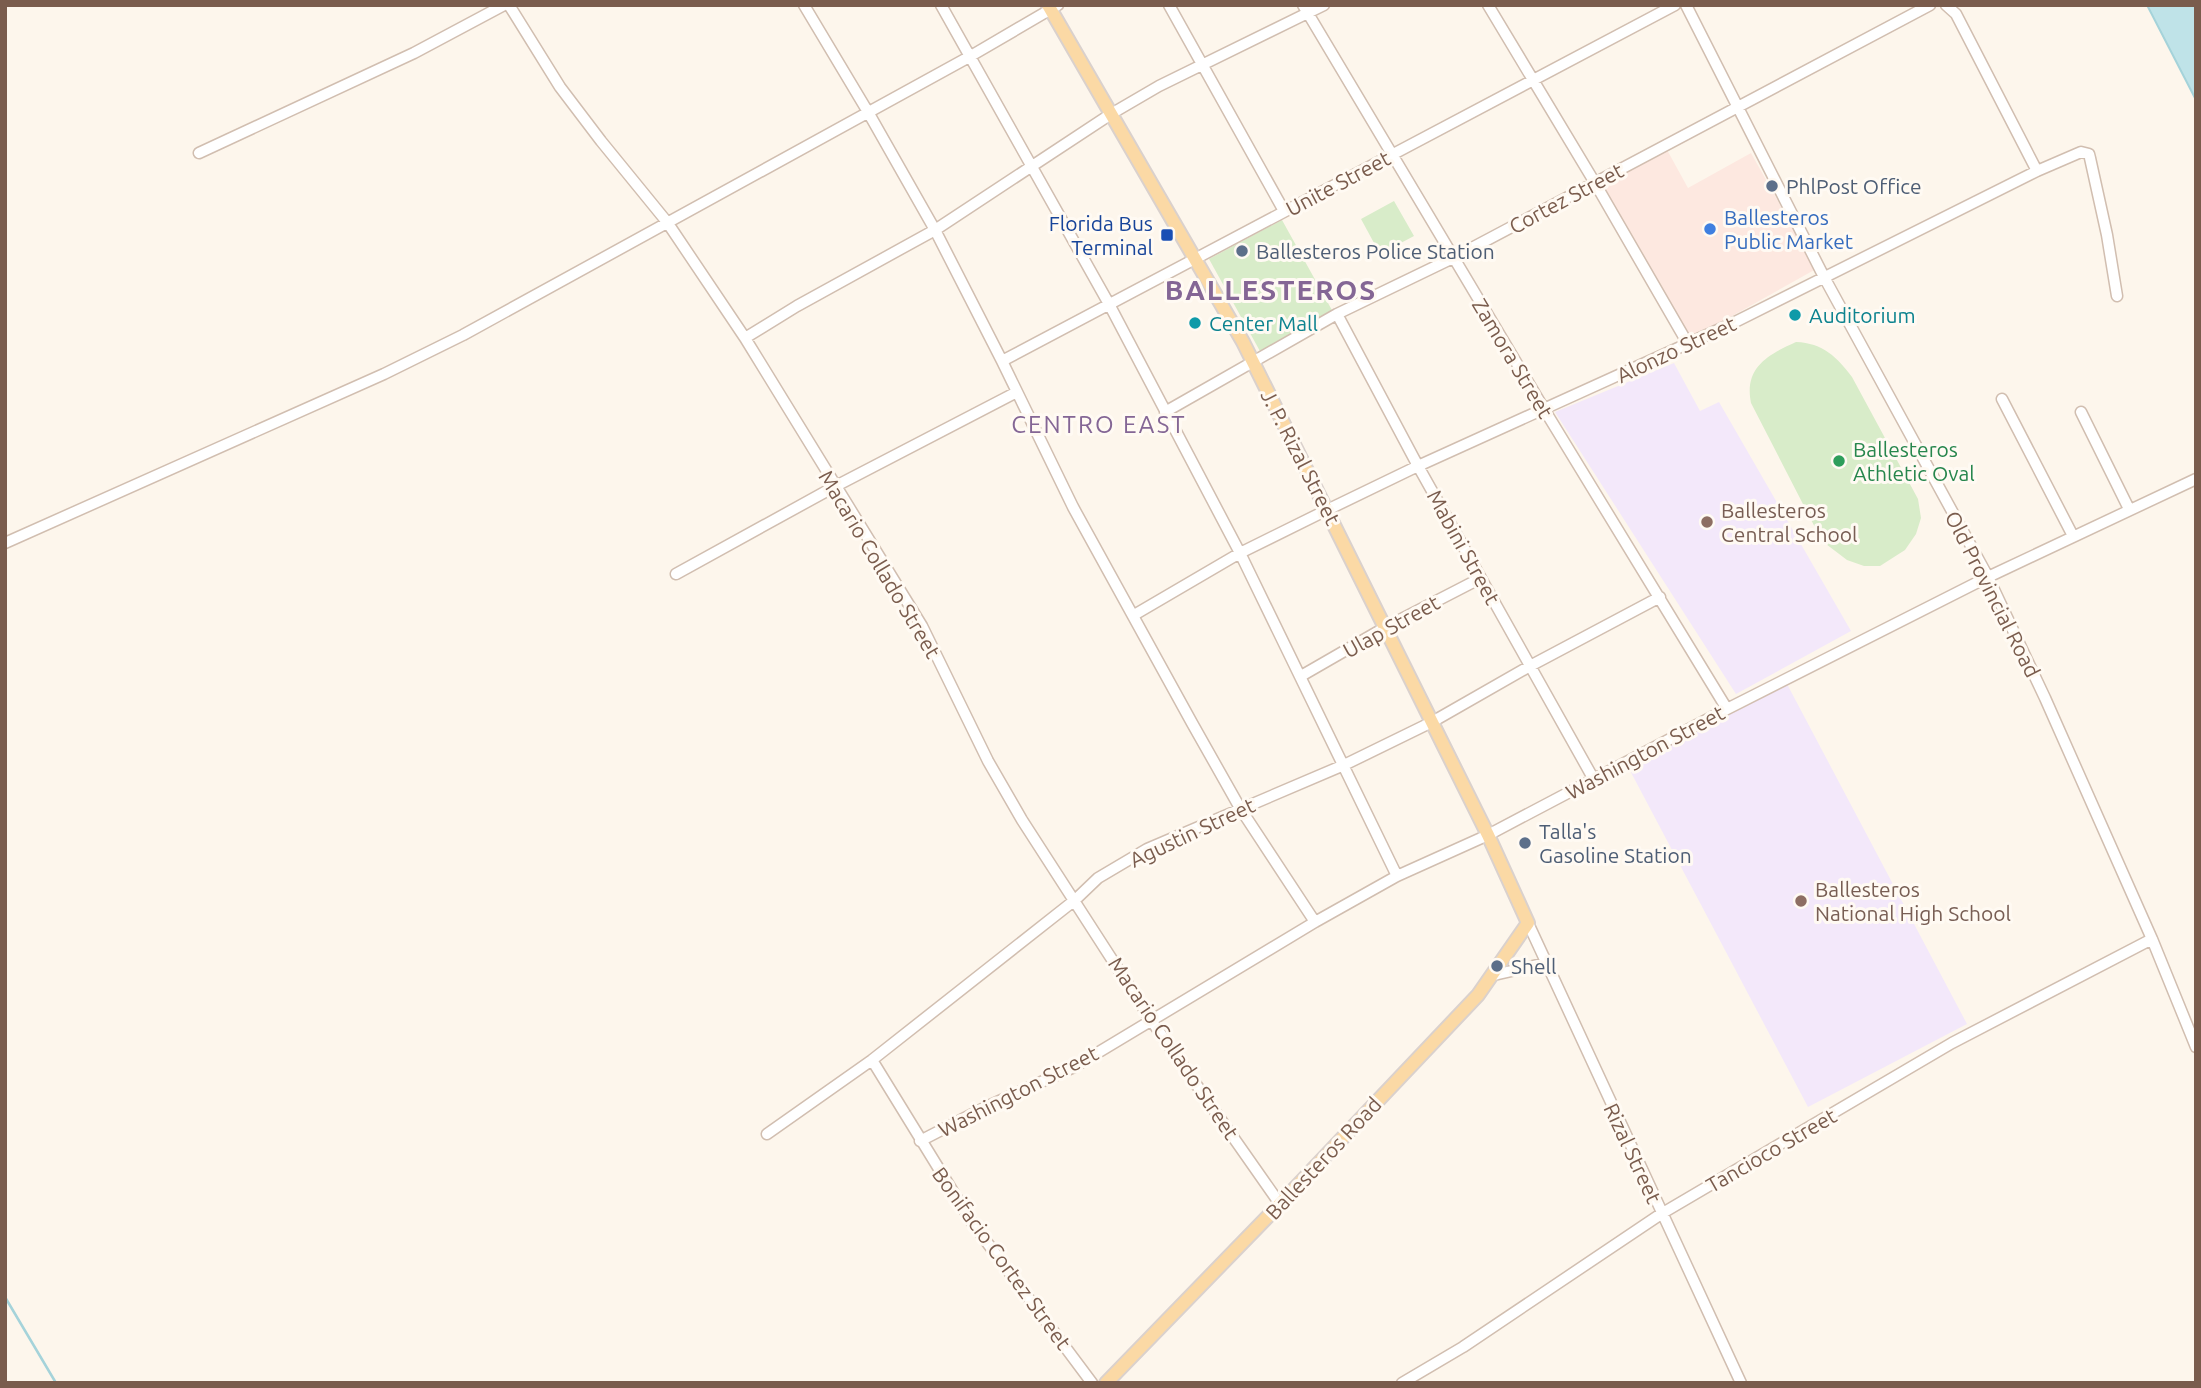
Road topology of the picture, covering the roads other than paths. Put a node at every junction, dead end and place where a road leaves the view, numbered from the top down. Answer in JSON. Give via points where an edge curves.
{"nodes":[{"id":1,"x":504,"y":5,"type":"edge"},
{"id":2,"x":509,"y":5,"type":"edge"},
{"id":3,"x":804,"y":5,"type":"edge"},
{"id":4,"x":941,"y":5,"type":"edge"},
{"id":5,"x":1169,"y":5,"type":"edge"},
{"id":6,"x":1324,"y":5,"type":"edge"},
{"id":7,"x":1488,"y":5,"type":"edge"},
{"id":8,"x":1675,"y":5,"type":"edge"},
{"id":9,"x":1686,"y":5,"type":"edge"},
{"id":10,"x":1930,"y":5,"type":"edge"},
{"id":11,"x":1946,"y":5,"type":"edge"},
{"id":12,"x":1052,"y":7,"type":"edge"},
{"id":13,"x":1305,"y":9,"type":"edge"},
{"id":14,"x":969,"y":57,"type":"junction"},
{"id":15,"x":1203,"y":65,"type":"junction"},
{"id":16,"x":1532,"y":79,"type":"junction"},
{"id":17,"x":1739,"y":107,"type":"junction"},
{"id":18,"x":868,"y":112,"type":"junction"},
{"id":19,"x":1111,"y":114,"type":"junction"},
{"id":20,"x":199,"y":153,"type":"dead end"},
{"id":21,"x":1392,"y":154,"type":"junction"},
{"id":22,"x":1031,"y":168,"type":"junction"},
{"id":23,"x":2037,"y":171,"type":"junction"},
{"id":24,"x":1595,"y":183,"type":"junction"},
{"id":25,"x":1284,"y":211,"type":"junction"},
{"id":26,"x":667,"y":222,"type":"junction"},
{"id":27,"x":935,"y":230,"type":"junction"},
{"id":28,"x":1195,"y":258,"type":"junction"},
{"id":29,"x":1453,"y":258,"type":"junction"},
{"id":30,"x":1824,"y":277,"type":"junction"},
{"id":31,"x":2117,"y":296,"type":"dead end"},
{"id":32,"x":1109,"y":304,"type":"junction"},
{"id":33,"x":1337,"y":314,"type":"junction"},
{"id":34,"x":745,"y":338,"type":"junction"},
{"id":35,"x":1688,"y":344,"type":"junction"},
{"id":36,"x":1002,"y":361,"type":"junction"},
{"id":37,"x":1253,"y":363,"type":"junction"},
{"id":38,"x":1017,"y":392,"type":"junction"},
{"id":39,"x":2002,"y":399,"type":"dead end"},
{"id":40,"x":1544,"y":409,"type":"junction"},
{"id":41,"x":1166,"y":412,"type":"junction"},
{"id":42,"x":2081,"y":412,"type":"dead end"},
{"id":43,"x":1418,"y":466,"type":"junction"},
{"id":44,"x":2196,"y":479,"type":"edge"},
{"id":45,"x":834,"y":487,"type":"junction"},
{"id":46,"x":2129,"y":509,"type":"junction"},
{"id":47,"x":1327,"y":510,"type":"junction"},
{"id":48,"x":2073,"y":536,"type":"junction"},
{"id":49,"x":5,"y":543,"type":"edge"},
{"id":50,"x":1240,"y":553,"type":"junction"},
{"id":51,"x":676,"y":574,"type":"dead end"},
{"id":52,"x":1988,"y":577,"type":"junction"},
{"id":53,"x":1481,"y":578,"type":"junction"},
{"id":54,"x":1660,"y":597,"type":"junction"},
{"id":55,"x":1134,"y":615,"type":"junction"},
{"id":56,"x":1386,"y":627,"type":"junction"},
{"id":57,"x":1530,"y":666,"type":"junction"},
{"id":58,"x":1301,"y":676,"type":"junction"},
{"id":59,"x":1727,"y":709,"type":"junction"},
{"id":60,"x":1432,"y":723,"type":"junction"},
{"id":61,"x":1344,"y":765,"type":"junction"},
{"id":62,"x":1594,"y":778,"type":"junction"},
{"id":63,"x":1240,"y":808,"type":"junction"},
{"id":64,"x":1488,"y":835,"type":"junction"},
{"id":65,"x":1397,"y":876,"type":"junction"},
{"id":66,"x":1075,"y":900,"type":"junction"},
{"id":67,"x":1315,"y":922,"type":"junction"},
{"id":68,"x":1528,"y":923,"type":"junction"},
{"id":69,"x":2152,"y":939,"type":"junction"},
{"id":70,"x":1546,"y":963,"type":"junction"},
{"id":71,"x":1494,"y":975,"type":"junction"},
{"id":72,"x":1151,"y":1020,"type":"junction"},
{"id":73,"x":2196,"y":1047,"type":"edge"},
{"id":74,"x":872,"y":1060,"type":"junction"},
{"id":75,"x":767,"y":1134,"type":"dead end"},
{"id":76,"x":920,"y":1141,"type":"junction"},
{"id":77,"x":1280,"y":1204,"type":"junction"},
{"id":78,"x":1661,"y":1214,"type":"junction"},
{"id":79,"x":1092,"y":1383,"type":"edge"},
{"id":80,"x":1106,"y":1383,"type":"edge"},
{"id":81,"x":1402,"y":1383,"type":"edge"},
{"id":82,"x":1741,"y":1383,"type":"edge"}],
"edges":[{"from":1,"to":20,"type":"street","via":[[402,59]]},
{"from":2,"to":26,"type":"street","name":"Macario Collado Street","via":[[560,87]]},
{"from":3,"to":18,"type":"street"},
{"from":4,"to":14,"type":"street"},
{"from":5,"to":15,"type":"street"},
{"from":6,"to":13,"type":"street"},
{"from":7,"to":16,"type":"street"},
{"from":8,"to":16,"type":"street","name":"Unite Street"},
{"from":9,"to":17,"type":"street","name":"Old Provincial Road"},
{"from":10,"to":17,"type":"street","name":"Cortez Street"},
{"from":11,"to":23,"type":"street","via":[[1956,14]]},
{"from":12,"to":14,"type":"street"},
{"from":12,"to":19,"type":"main road","name":"J. P. Rizal Street"},
{"from":13,"to":15,"type":"street"},
{"from":13,"to":21,"type":"street","name":"Zamora Street"},
{"from":14,"to":18,"type":"street"},
{"from":14,"to":22,"type":"street"},
{"from":15,"to":19,"type":"street"},
{"from":15,"to":25,"type":"street"},
{"from":16,"to":21,"type":"street","name":"Unite Street"},
{"from":16,"to":24,"type":"street"},
{"from":17,"to":24,"type":"street","name":"Cortez Street"},
{"from":17,"to":30,"type":"street","name":"Old Provincial Road"},
{"from":18,"to":26,"type":"street"},
{"from":18,"to":27,"type":"street"},
{"from":19,"to":22,"type":"street"},
{"from":19,"to":28,"type":"main road","name":"J. P. Rizal Street"},
{"from":21,"to":25,"type":"street","name":"Unite Street"},
{"from":21,"to":29,"type":"street","name":"Zamora Street"},
{"from":22,"to":27,"type":"street"},
{"from":22,"to":32,"type":"street"},
{"from":23,"to":30,"type":"street","name":"Alonzo Street"},
{"from":23,"to":31,"type":"street","name":"Alonzo Street","via":[[2081,152],[2088,154]]},
{"from":24,"to":29,"type":"street","name":"Cortez Street"},
{"from":24,"to":35,"type":"street"},
{"from":25,"to":28,"type":"street","name":"Unite Street"},
{"from":26,"to":34,"type":"street","name":"Macario Collado Street"},
{"from":26,"to":49,"type":"street","via":[[384,374]]},
{"from":27,"to":34,"type":"street"},
{"from":27,"to":36,"type":"street"},
{"from":28,"to":32,"type":"street","name":"Unite Street"},
{"from":28,"to":37,"type":"main road","name":"J. P. Rizal Street"},
{"from":29,"to":33,"type":"street","name":"Cortez Street"},
{"from":29,"to":40,"type":"street","name":"Zamora Street"},
{"from":30,"to":35,"type":"street","name":"Alonzo Street"},
{"from":30,"to":52,"type":"street","name":"Old Provincial Road"},
{"from":32,"to":36,"type":"street","name":"Unite Street"},
{"from":32,"to":41,"type":"street"},
{"from":33,"to":37,"type":"street","name":"Cortez Street"},
{"from":33,"to":43,"type":"street","name":"Mabini Street"},
{"from":34,"to":45,"type":"street","name":"Macario Collado Street"},
{"from":35,"to":40,"type":"street","name":"Alonzo Street"},
{"from":36,"to":38,"type":"street"},
{"from":37,"to":41,"type":"street","name":"Cortez Street"},
{"from":37,"to":47,"type":"main road","name":"J. P. Rizal Street"},
{"from":38,"to":45,"type":"street"},
{"from":38,"to":55,"type":"street","via":[[1073,507]]},
{"from":39,"to":48,"type":"street"},
{"from":40,"to":43,"type":"street","name":"Alonzo Street"},
{"from":40,"to":54,"type":"street","name":"Zamora Street"},
{"from":41,"to":50,"type":"street"},
{"from":42,"to":46,"type":"street"},
{"from":43,"to":47,"type":"street","name":"Alonzo Street"},
{"from":43,"to":53,"type":"street","name":"Mabini Street"},
{"from":44,"to":46,"type":"street","name":"Washington Street"},
{"from":45,"to":51,"type":"street"},
{"from":45,"to":66,"type":"street","name":"Macario Collado Street","via":[[922,626],[1007,794]]},
{"from":46,"to":48,"type":"street","name":"Washington Street"},
{"from":47,"to":50,"type":"street","name":"Alonzo Street"},
{"from":47,"to":56,"type":"main road","name":"J. P. Rizal Street"},
{"from":48,"to":52,"type":"street","name":"Washington Street"},
{"from":50,"to":55,"type":"street","name":"Alonzo Street"},
{"from":50,"to":58,"type":"street"},
{"from":52,"to":59,"type":"street","name":"Washington Street"},
{"from":52,"to":69,"type":"street","name":"Old Provincial Road"},
{"from":53,"to":56,"type":"street","name":"Ulap Street"},
{"from":53,"to":57,"type":"street","name":"Mabini Street"},
{"from":54,"to":57,"type":"street","name":"Agustin Street"},
{"from":54,"to":59,"type":"street","name":"Zamora Street"},
{"from":55,"to":63,"type":"street"},
{"from":56,"to":58,"type":"street","name":"Ulap Street"},
{"from":56,"to":60,"type":"main road","name":"J. P. Rizal Street"},
{"from":57,"to":60,"type":"street","name":"Agustin Street"},
{"from":57,"to":62,"type":"street","name":"Mabini Street"},
{"from":58,"to":61,"type":"street"},
{"from":59,"to":62,"type":"street","name":"Washington Street"},
{"from":60,"to":61,"type":"street","name":"Agustin Street"},
{"from":60,"to":64,"type":"main road","name":"J. P. Rizal Street"},
{"from":61,"to":63,"type":"street","name":"Agustin Street"},
{"from":61,"to":65,"type":"street"},
{"from":62,"to":64,"type":"street","name":"Washington Street"},
{"from":63,"to":66,"type":"street","name":"Agustin Street","via":[[1147,849],[1098,878]]},
{"from":63,"to":67,"type":"street"},
{"from":64,"to":65,"type":"street","name":"Washington Street"},
{"from":64,"to":68,"type":"main road","name":"J. P. Rizal Street"},
{"from":65,"to":67,"type":"street","name":"Washington Street"},
{"from":66,"to":72,"type":"street","name":"Macario Collado Street"},
{"from":66,"to":74,"type":"street","name":"Agustin Street"},
{"from":67,"to":72,"type":"street","name":"Washington Street"},
{"from":68,"to":70,"type":"street","name":"Rizal Street"},
{"from":68,"to":71,"type":"main road","name":"Ballesteros Road"},
{"from":69,"to":73,"type":"street","name":"Old Provincial Road"},
{"from":69,"to":78,"type":"street","name":"Tancioco Street","via":[[1952,1043]]},
{"from":70,"to":71,"type":"street"},
{"from":70,"to":78,"type":"street","name":"Rizal Street"},
{"from":71,"to":77,"type":"main road","name":"Ballesteros Road"},
{"from":72,"to":76,"type":"street","name":"Washington Street","via":[[1074,1067]]},
{"from":72,"to":77,"type":"street","name":"Macario Collado Street"},
{"from":74,"to":75,"type":"street","name":"Agustin Street"},
{"from":74,"to":76,"type":"street","name":"Bonifacio Cortez Street"},
{"from":76,"to":79,"type":"street","name":"Bonifacio Cortez Street","via":[[971,1222]]},
{"from":77,"to":80,"type":"main road","name":"Ballesteros Road"},
{"from":78,"to":81,"type":"street","name":"Tancioco Street"},
{"from":78,"to":82,"type":"street","name":"Rizal Street"}]}
